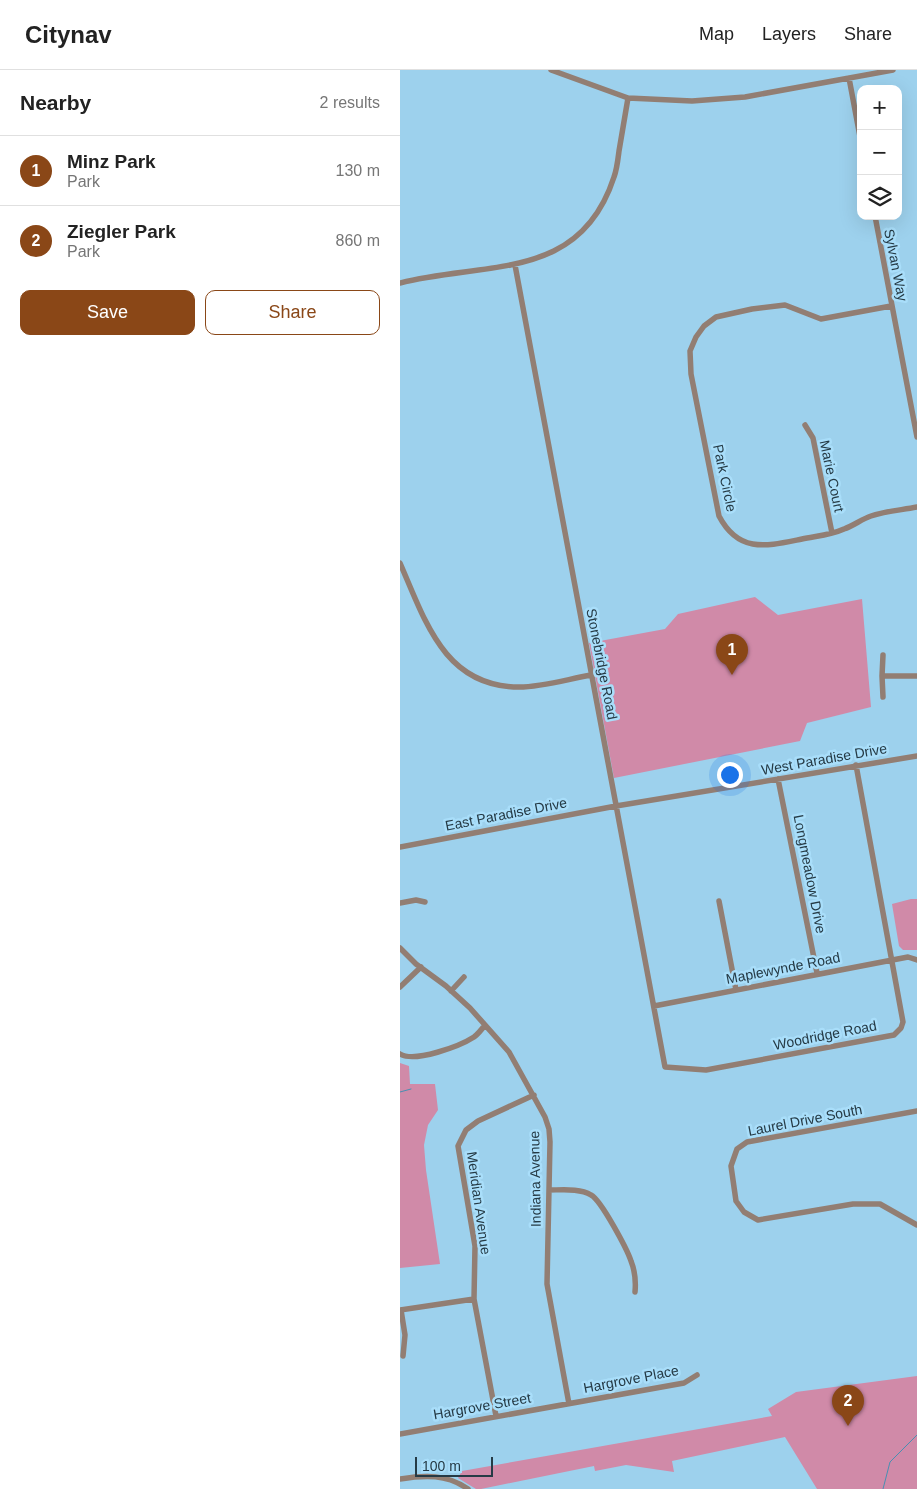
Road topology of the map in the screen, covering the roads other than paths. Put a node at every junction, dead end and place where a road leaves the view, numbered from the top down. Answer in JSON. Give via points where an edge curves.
{"nodes":[{"id":1,"x":550,"y":70,"type":"edge"},
{"id":2,"x":894,"y":70,"type":"edge"},
{"id":3,"x":849,"y":78,"type":"junction"},
{"id":4,"x":628,"y":98,"type":"junction"},
{"id":5,"x":859,"y":130,"type":"edge"},
{"id":6,"x":876,"y":220,"type":"edge"},
{"id":7,"x":515,"y":265,"type":"junction"},
{"id":8,"x":400,"y":283,"type":"edge"},
{"id":9,"x":891,"y":306,"type":"junction"},
{"id":10,"x":914,"y":408,"type":"edge"},
{"id":11,"x":805,"y":425,"type":"dead end"},
{"id":12,"x":917,"y":437,"type":"edge"},
{"id":13,"x":917,"y":507,"type":"edge"},
{"id":14,"x":832,"y":533,"type":"junction"},
{"id":15,"x":400,"y":563,"type":"edge"},
{"id":16,"x":883,"y":655,"type":"dead end"},
{"id":17,"x":591,"y":675,"type":"junction"},
{"id":18,"x":882,"y":676,"type":"junction"},
{"id":19,"x":917,"y":676,"type":"edge"},
{"id":20,"x":883,"y":697,"type":"dead end"},
{"id":21,"x":917,"y":756,"type":"edge"},
{"id":22,"x":856,"y":766,"type":"junction"},
{"id":23,"x":778,"y":779,"type":"junction"},
{"id":24,"x":616,"y":806,"type":"junction"},
{"id":25,"x":400,"y":846,"type":"edge"},
{"id":26,"x":400,"y":902,"type":"edge"},
{"id":27,"x":425,"y":902,"type":"dead end"},
{"id":28,"x":719,"y":902,"type":"dead end"},
{"id":29,"x":400,"y":948,"type":"edge"},
{"id":30,"x":892,"y":960,"type":"junction"},
{"id":31,"x":917,"y":960,"type":"edge"},
{"id":32,"x":421,"y":967,"type":"junction"},
{"id":33,"x":817,"y":973,"type":"junction"},
{"id":34,"x":464,"y":977,"type":"dead end"},
{"id":35,"x":400,"y":987,"type":"edge"},
{"id":36,"x":736,"y":990,"type":"junction"},
{"id":37,"x":451,"y":991,"type":"junction"},
{"id":38,"x":654,"y":1006,"type":"junction"},
{"id":39,"x":485,"y":1025,"type":"junction"},
{"id":40,"x":400,"y":1054,"type":"edge"},
{"id":41,"x":665,"y":1067,"type":"joint"},
{"id":42,"x":534,"y":1095,"type":"junction"},
{"id":43,"x":917,"y":1111,"type":"edge"},
{"id":44,"x":549,"y":1190,"type":"junction"},
{"id":45,"x":917,"y":1225,"type":"edge"},
{"id":46,"x":635,"y":1292,"type":"dead end"},
{"id":47,"x":474,"y":1298,"type":"junction"},
{"id":48,"x":400,"y":1310,"type":"edge"},
{"id":49,"x":403,"y":1356,"type":"dead end"},
{"id":50,"x":697,"y":1375,"type":"dead end"},
{"id":51,"x":569,"y":1404,"type":"junction"},
{"id":52,"x":496,"y":1416,"type":"junction"},
{"id":53,"x":400,"y":1434,"type":"edge"},
{"id":54,"x":400,"y":1479,"type":"edge"},
{"id":55,"x":468,"y":1489,"type":"edge"}],
"edges":[{"from":1,"to":4,"type":"street"},
{"from":2,"to":3,"type":"street"},
{"from":3,"to":4,"type":"street","via":[[746,97],[692,101]]},
{"from":3,"to":5,"type":"street"},
{"from":4,"to":7,"type":"street","via":[[615,174],[606,200],[593,221],[563,247]]},
{"from":6,"to":9,"type":"street","name":"Sylvan Way"},
{"from":7,"to":8,"type":"street"},
{"from":7,"to":17,"type":"street","name":"Stonebridge Road"},
{"from":9,"to":10,"type":"street","name":"Sylvan Way"},
{"from":9,"to":14,"type":"street","name":"Park Circle","via":[[821,319],[785,306],[737,312],[716,317],[704,326],[690,351],[691,374],[719,516],[725,529],[755,546]]},
{"from":10,"to":12,"type":"street","name":"Sylvan Way"},
{"from":11,"to":14,"type":"street","name":"Marie Court","via":[[813,438]]},
{"from":13,"to":14,"type":"street","name":"Park Circle","via":[[872,516]]},
{"from":15,"to":17,"type":"street","via":[[441,650],[468,672],[486,681],[518,687]]},
{"from":16,"to":18,"type":"street"},
{"from":17,"to":24,"type":"street","name":"Stonebridge Road"},
{"from":18,"to":19,"type":"street"},
{"from":18,"to":20,"type":"street"},
{"from":21,"to":22,"type":"street","name":"West Paradise Drive"},
{"from":22,"to":23,"type":"street","name":"West Paradise Drive"},
{"from":22,"to":30,"type":"street","name":"Woodridge Road"},
{"from":23,"to":24,"type":"street","name":"West Paradise Drive"},
{"from":23,"to":33,"type":"street","name":"Longmeadow Drive"},
{"from":24,"to":25,"type":"street","name":"East Paradise Drive"},
{"from":24,"to":38,"type":"street","name":"Stonebridge Road"},
{"from":26,"to":27,"type":"street"},
{"from":28,"to":36,"type":"street"},
{"from":29,"to":32,"type":"street","name":"Indiana Avenue"},
{"from":30,"to":31,"type":"street","name":"Maplewynde Road","via":[[908,957]]},
{"from":30,"to":33,"type":"street","name":"Maplewynde Road"},
{"from":30,"to":41,"type":"street","name":"Woodridge Road","via":[[903,1022],[894,1035],[706,1070]]},
{"from":32,"to":35,"type":"street"},
{"from":32,"to":37,"type":"street","name":"Indiana Avenue"},
{"from":33,"to":36,"type":"street","name":"Maplewynde Road"},
{"from":34,"to":37,"type":"street"},
{"from":36,"to":38,"type":"street","name":"Maplewynde Road"},
{"from":37,"to":39,"type":"street","name":"Indiana Avenue"},
{"from":38,"to":41,"type":"street","name":"Stonebridge Road"},
{"from":39,"to":40,"type":"street","via":[[474,1036],[436,1053],[420,1057]]},
{"from":39,"to":42,"type":"street","name":"Indiana Avenue","via":[[510,1052]]},
{"from":42,"to":44,"type":"street","name":"Indiana Avenue","via":[[549,1129]]},
{"from":42,"to":47,"type":"street","name":"Meridian Avenue","via":[[478,1121],[466,1130],[458,1146],[475,1246]]},
{"from":43,"to":45,"type":"street","name":"Laurel Drive South","via":[[748,1142],[737,1149],[731,1166],[736,1201],[744,1212],[758,1220],[853,1204],[880,1204]]},
{"from":44,"to":46,"type":"street","via":[[580,1191],[592,1195],[602,1206],[631,1260]]},
{"from":44,"to":51,"type":"street","name":"Indiana Avenue","via":[[547,1284]]},
{"from":47,"to":48,"type":"street"},
{"from":47,"to":52,"type":"street","name":"Meridian Avenue"},
{"from":48,"to":49,"type":"street","via":[[405,1335]]},
{"from":50,"to":51,"type":"street","name":"Hargrove Place","via":[[684,1383]]},
{"from":51,"to":52,"type":"street","name":"Hargrove Street"},
{"from":52,"to":53,"type":"street","name":"Hargrove Street"},
{"from":54,"to":55,"type":"street","via":[[442,1476]]}]}
